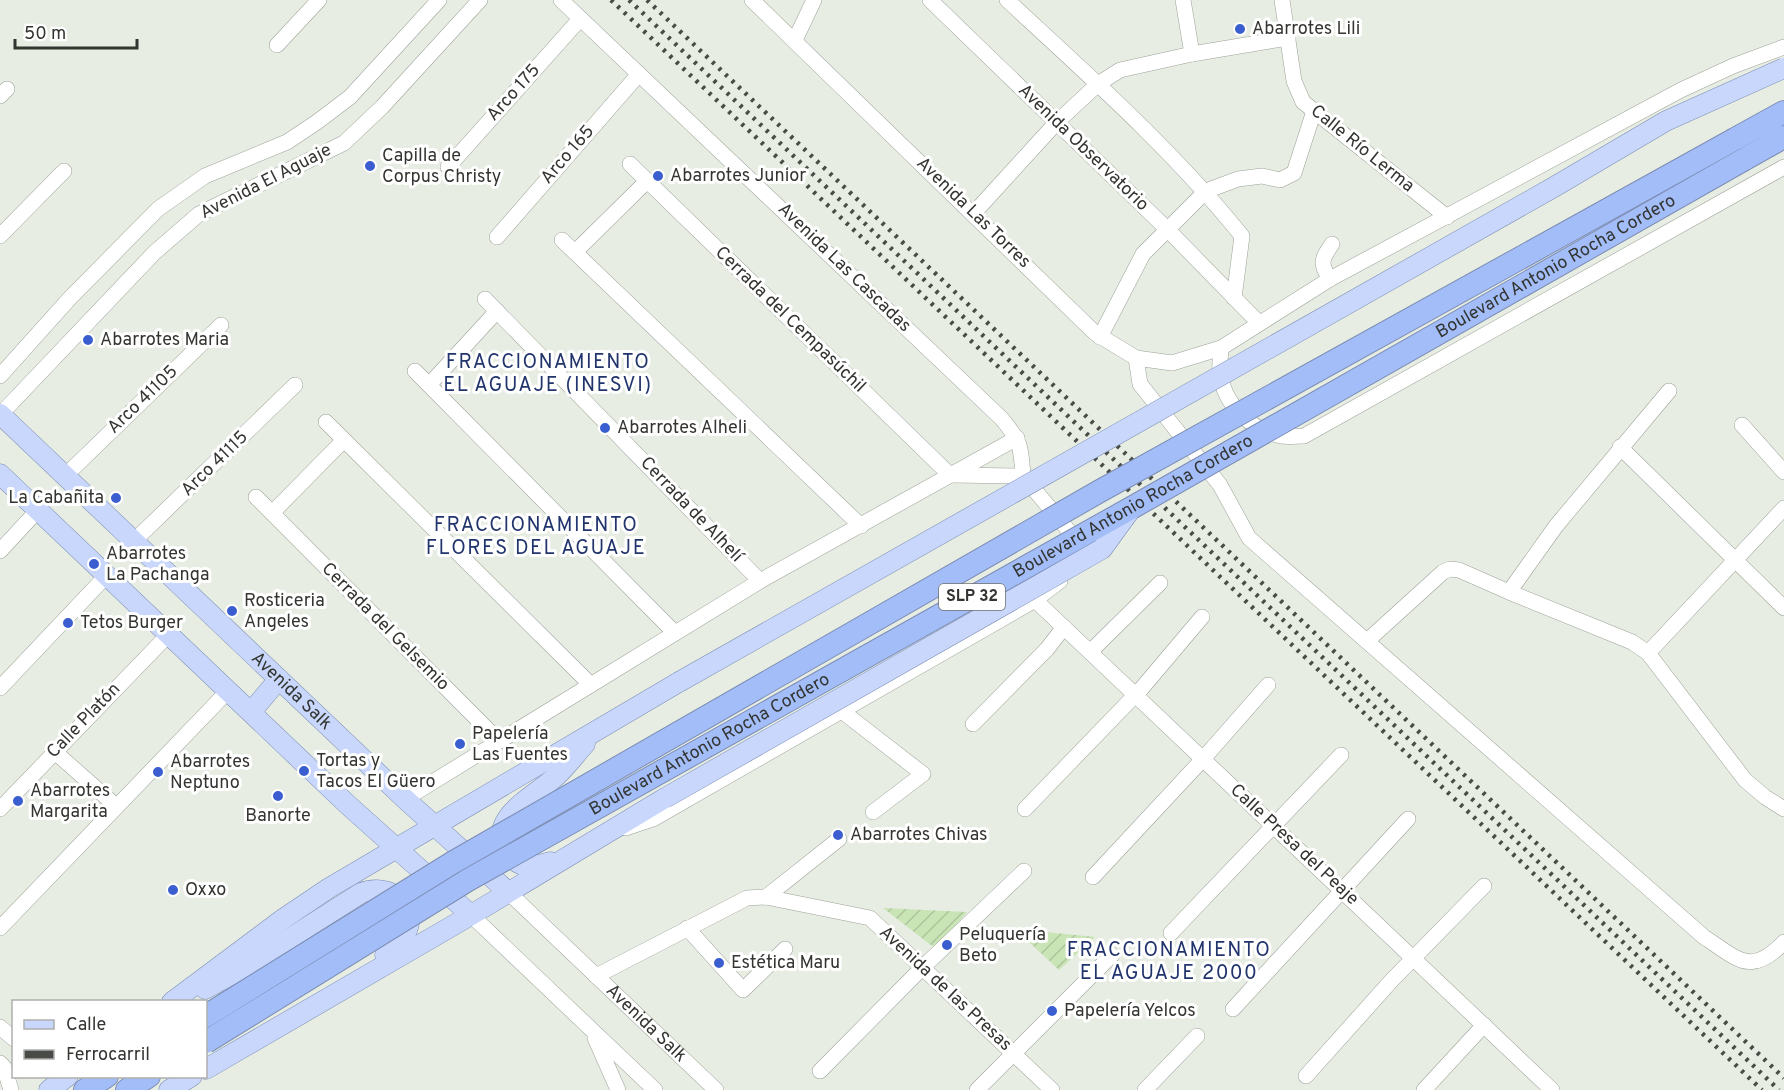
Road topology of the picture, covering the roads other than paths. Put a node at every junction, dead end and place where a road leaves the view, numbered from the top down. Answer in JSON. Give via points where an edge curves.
{"nodes":[{"id":1,"x":320,"y":0,"type":"edge"},
{"id":2,"x":439,"y":0,"type":"edge"},
{"id":3,"x":480,"y":0,"type":"edge"},
{"id":4,"x":561,"y":0,"type":"edge"},
{"id":5,"x":752,"y":0,"type":"edge"},
{"id":6,"x":814,"y":0,"type":"edge"},
{"id":7,"x":930,"y":0,"type":"edge"},
{"id":8,"x":1006,"y":0,"type":"edge"},
{"id":9,"x":1183,"y":0,"type":"edge"},
{"id":10,"x":1282,"y":0,"type":"edge"},
{"id":11,"x":580,"y":18,"type":"junction"},
{"id":12,"x":1288,"y":38,"type":"junction"},
{"id":13,"x":795,"y":40,"type":"junction"},
{"id":14,"x":277,"y":45,"type":"dead end"},
{"id":15,"x":1784,"y":47,"type":"edge"},
{"id":16,"x":1192,"y":54,"type":"junction"},
{"id":17,"x":1784,"y":68,"type":"edge"},
{"id":18,"x":639,"y":74,"type":"junction"},
{"id":19,"x":1098,"y":84,"type":"junction"},
{"id":20,"x":1314,"y":111,"type":"junction"},
{"id":21,"x":1784,"y":112,"type":"edge"},
{"id":22,"x":1056,"y":123,"type":"junction"},
{"id":23,"x":1784,"y":137,"type":"edge"},
{"id":24,"x":630,"y":164,"type":"dead end"},
{"id":25,"x":448,"y":167,"type":"dead end"},
{"id":26,"x":1784,"y":167,"type":"edge"},
{"id":27,"x":64,"y":171,"type":"dead end"},
{"id":28,"x":647,"y":181,"type":"junction"},
{"id":29,"x":1206,"y":191,"type":"junction"},
{"id":30,"x":974,"y":213,"type":"junction"},
{"id":31,"x":1447,"y":217,"type":"junction"},
{"id":32,"x":1167,"y":229,"type":"junction"},
{"id":33,"x":0,"y":236,"type":"edge"},
{"id":34,"x":497,"y":237,"type":"dead end"},
{"id":35,"x":562,"y":240,"type":"dead end"},
{"id":36,"x":1332,"y":244,"type":"dead end"},
{"id":37,"x":575,"y":252,"type":"junction"},
{"id":38,"x":1330,"y":279,"type":"junction"},
{"id":39,"x":1234,"y":298,"type":"junction"},
{"id":40,"x":485,"y":299,"type":"dead end"},
{"id":41,"x":497,"y":311,"type":"junction"},
{"id":42,"x":1259,"y":323,"type":"junction"},
{"id":43,"x":221,"y":325,"type":"dead end"},
{"id":44,"x":1100,"y":337,"type":"junction"},
{"id":45,"x":1221,"y":348,"type":"junction"},
{"id":46,"x":1136,"y":358,"type":"junction"},
{"id":47,"x":416,"y":371,"type":"dead end"},
{"id":48,"x":0,"y":376,"type":"edge"},
{"id":49,"x":295,"y":385,"type":"dead end"},
{"id":50,"x":429,"y":385,"type":"junction"},
{"id":51,"x":1669,"y":391,"type":"dead end"},
{"id":52,"x":0,"y":414,"type":"edge"},
{"id":53,"x":326,"y":422,"type":"dead end"},
{"id":54,"x":1742,"y":425,"type":"dead end"},
{"id":55,"x":1017,"y":438,"type":"junction"},
{"id":56,"x":344,"y":440,"type":"junction"},
{"id":57,"x":1620,"y":447,"type":"junction"},
{"id":58,"x":1784,"y":472,"type":"edge"},
{"id":59,"x":0,"y":474,"type":"edge"},
{"id":60,"x":950,"y":475,"type":"junction"},
{"id":61,"x":65,"y":476,"type":"junction"},
{"id":62,"x":1023,"y":476,"type":"junction"},
{"id":63,"x":256,"y":497,"type":"dead end"},
{"id":64,"x":1133,"y":507,"type":"junction"},
{"id":65,"x":1784,"y":508,"type":"edge"},
{"id":66,"x":38,"y":510,"type":"junction"},
{"id":67,"x":272,"y":513,"type":"junction"},
{"id":68,"x":861,"y":526,"type":"junction"},
{"id":69,"x":134,"y":541,"type":"junction"},
{"id":70,"x":0,"y":551,"type":"edge"},
{"id":71,"x":1735,"y":561,"type":"junction"},
{"id":72,"x":107,"y":575,"type":"junction"},
{"id":73,"x":760,"y":581,"type":"junction"},
{"id":74,"x":1160,"y":583,"type":"dead end"},
{"id":75,"x":1509,"y":592,"type":"junction"},
{"id":76,"x":1035,"y":600,"type":"junction"},
{"id":77,"x":1784,"y":608,"type":"edge"},
{"id":78,"x":1202,"y":617,"type":"dead end"},
{"id":79,"x":1064,"y":627,"type":"junction"},
{"id":80,"x":675,"y":633,"type":"junction"},
{"id":81,"x":169,"y":634,"type":"junction"},
{"id":82,"x":1367,"y":641,"type":"junction"},
{"id":83,"x":1090,"y":652,"type":"junction"},
{"id":84,"x":1648,"y":653,"type":"junction"},
{"id":85,"x":279,"y":679,"type":"junction"},
{"id":86,"x":590,"y":684,"type":"junction"},
{"id":87,"x":1268,"y":685,"type":"dead end"},
{"id":88,"x":0,"y":688,"type":"edge"},
{"id":89,"x":228,"y":691,"type":"junction"},
{"id":90,"x":1135,"y":695,"type":"junction"},
{"id":91,"x":251,"y":712,"type":"junction"},
{"id":92,"x":843,"y":712,"type":"junction"},
{"id":93,"x":973,"y":724,"type":"dead end"},
{"id":94,"x":599,"y":729,"type":"junction"},
{"id":95,"x":498,"y":740,"type":"junction"},
{"id":96,"x":55,"y":752,"type":"junction"},
{"id":97,"x":1341,"y":755,"type":"dead end"},
{"id":98,"x":1203,"y":759,"type":"junction"},
{"id":99,"x":405,"y":799,"type":"junction"},
{"id":100,"x":116,"y":806,"type":"junction"},
{"id":101,"x":0,"y":809,"type":"edge"},
{"id":102,"x":1025,"y":809,"type":"dead end"},
{"id":103,"x":1784,"y":809,"type":"edge"},
{"id":104,"x":873,"y":812,"type":"dead end"},
{"id":105,"x":1408,"y":819,"type":"dead end"},
{"id":106,"x":434,"y":826,"type":"junction"},
{"id":107,"x":1274,"y":826,"type":"junction"},
{"id":108,"x":839,"y":839,"type":"dead end"},
{"id":109,"x":595,"y":840,"type":"junction"},
{"id":110,"x":396,"y":849,"type":"junction"},
{"id":111,"x":564,"y":858,"type":"junction"},
{"id":112,"x":1024,"y":871,"type":"dead end"},
{"id":113,"x":1093,"y":878,"type":"dead end"},
{"id":114,"x":1485,"y":886,"type":"dead end"},
{"id":115,"x":507,"y":891,"type":"junction"},
{"id":116,"x":1342,"y":891,"type":"junction"},
{"id":117,"x":766,"y":897,"type":"junction"},
{"id":118,"x":471,"y":915,"type":"junction"},
{"id":119,"x":0,"y":928,"type":"edge"},
{"id":120,"x":687,"y":928,"type":"junction"},
{"id":121,"x":1171,"y":933,"type":"dead end"},
{"id":122,"x":1784,"y":942,"type":"edge"},
{"id":123,"x":785,"y":949,"type":"dead end"},
{"id":124,"x":1112,"y":956,"type":"dead end"},
{"id":125,"x":1413,"y":958,"type":"junction"},
{"id":126,"x":922,"y":968,"type":"junction"},
{"id":127,"x":596,"y":976,"type":"junction"},
{"id":128,"x":348,"y":986,"type":"junction"},
{"id":129,"x":175,"y":1000,"type":"edge"},
{"id":130,"x":185,"y":1000,"type":"edge"},
{"id":131,"x":1233,"y":1009,"type":"dead end"},
{"id":132,"x":207,"y":1015,"type":"edge"},
{"id":133,"x":1484,"y":1025,"type":"junction"},
{"id":134,"x":0,"y":1027,"type":"edge"},
{"id":135,"x":591,"y":1031,"type":"junction"},
{"id":136,"x":1197,"y":1036,"type":"dead end"},
{"id":137,"x":12,"y":1037,"type":"edge"},
{"id":138,"x":207,"y":1041,"type":"edge"},
{"id":139,"x":1012,"y":1053,"type":"junction"},
{"id":140,"x":0,"y":1063,"type":"edge"},
{"id":141,"x":207,"y":1068,"type":"edge"},
{"id":142,"x":820,"y":1071,"type":"dead end"},
{"id":143,"x":1306,"y":1076,"type":"dead end"},
{"id":144,"x":67,"y":1078,"type":"edge"},
{"id":145,"x":105,"y":1078,"type":"edge"},
{"id":146,"x":147,"y":1078,"type":"edge"},
{"id":147,"x":190,"y":1078,"type":"edge"},
{"id":148,"x":11,"y":1090,"type":"edge"},
{"id":149,"x":50,"y":1090,"type":"edge"},
{"id":150,"x":85,"y":1090,"type":"edge"},
{"id":151,"x":127,"y":1090,"type":"edge"},
{"id":152,"x":169,"y":1090,"type":"edge"},
{"id":153,"x":618,"y":1090,"type":"edge"},
{"id":154,"x":655,"y":1090,"type":"edge"},
{"id":155,"x":716,"y":1090,"type":"edge"},
{"id":156,"x":977,"y":1090,"type":"edge"},
{"id":157,"x":1052,"y":1090,"type":"edge"},
{"id":158,"x":1145,"y":1090,"type":"edge"},
{"id":159,"x":1424,"y":1090,"type":"edge"},
{"id":160,"x":1552,"y":1090,"type":"edge"}],
"edges":[{"from":1,"to":14,"type":"street"},
{"from":2,"to":48,"type":"street","name":"Avenida El Aguaje","via":[[350,98],[326,116],[287,142],[205,176],[158,209]]},
{"from":3,"to":52,"type":"street","name":"Avenida El Aguaje","via":[[344,143],[199,214],[154,252]]},
{"from":4,"to":11,"type":"street","name":"Avenida Las Cascadas"},
{"from":5,"to":13,"type":"street","name":"Avenida Las Torres"},
{"from":6,"to":13,"type":"street"},
{"from":7,"to":22,"type":"street","name":"Avenida Observatorio"},
{"from":8,"to":19,"type":"street"},
{"from":9,"to":16,"type":"street"},
{"from":10,"to":12,"type":"street","name":"Calle Río Lerma"},
{"from":11,"to":18,"type":"street","name":"Avenida Las Cascadas"},
{"from":11,"to":25,"type":"street","name":"Arco 175"},
{"from":12,"to":16,"type":"street"},
{"from":12,"to":20,"type":"street","name":"Calle Río Lerma","via":[[1294,81],[1303,102]]},
{"from":13,"to":30,"type":"street","name":"Avenida Las Torres"},
{"from":15,"to":31,"type":"street","name":"Avenida Las Torres","via":[[1681,90]]},
{"from":16,"to":19,"type":"street","via":[[1120,70]]},
{"from":17,"to":94,"type":"main road","bridge":true,"via":[[1666,121]]},
{"from":18,"to":34,"type":"street","name":"Arco 165"},
{"from":18,"to":55,"type":"street","name":"Avenida Las Cascadas","via":[[993,410]]},
{"from":19,"to":22,"type":"street"},
{"from":19,"to":29,"type":"street"},
{"from":20,"to":29,"type":"street","via":[[1294,172],[1280,180],[1262,176],[1238,179]]},
{"from":20,"to":31,"type":"street","name":"Calle Río Lerma"},
{"from":21,"to":132,"type":"highway","name":"Boulevard Antonio Rocha Cordero","number":"SLP 32","bridge":true,"via":[[1100,491],[463,858]]},
{"from":22,"to":30,"type":"street"},
{"from":22,"to":32,"type":"street","name":"Avenida Observatorio"},
{"from":23,"to":64,"type":"highway","name":"Boulevard Antonio Rocha Cordero","number":"SLP 32","bridge":true},
{"from":24,"to":28,"type":"street","name":"Cerrada del Cempasúchil"},
{"from":26,"to":45,"type":"street","via":[[1304,436],[1281,436],[1258,428],[1239,414],[1226,394],[1220,372]]},
{"from":27,"to":33,"type":"street"},
{"from":28,"to":37,"type":"street"},
{"from":28,"to":60,"type":"street","name":"Cerrada del Cempasúchil"},
{"from":29,"to":32,"type":"street"},
{"from":29,"to":39,"type":"street","via":[[1242,236]]},
{"from":30,"to":44,"type":"street","name":"Avenida Las Torres"},
{"from":31,"to":38,"type":"street","name":"Avenida Las Torres"},
{"from":32,"to":39,"type":"street","name":"Avenida Observatorio"},
{"from":32,"to":44,"type":"street","via":[[1143,254]]},
{"from":35,"to":37,"type":"street"},
{"from":36,"to":38,"type":"street","via":[[1322,260]]},
{"from":37,"to":68,"type":"street"},
{"from":38,"to":42,"type":"street","name":"Avenida Las Torres"},
{"from":39,"to":42,"type":"street","name":"Avenida Observatorio"},
{"from":40,"to":41,"type":"street","name":"Cerrada de Alhelí"},
{"from":41,"to":50,"type":"street"},
{"from":41,"to":73,"type":"street","name":"Cerrada de Alhelí"},
{"from":42,"to":45,"type":"street","name":"Avenida Las Torres"},
{"from":43,"to":61,"type":"street","name":"Arco 41105"},
{"from":44,"to":46,"type":"street","name":"Avenida Las Torres"},
{"from":45,"to":46,"type":"street","name":"Avenida Las Torres","via":[[1172,363]]},
{"from":46,"to":82,"type":"street","via":[[1140,384],[1220,485],[1249,538]]},
{"from":47,"to":50,"type":"street"},
{"from":49,"to":69,"type":"street","name":"Arco 41115"},
{"from":50,"to":80,"type":"street"},
{"from":51,"to":57,"type":"street"},
{"from":52,"to":61,"type":"main road","name":"Avenida Salk"},
{"from":53,"to":56,"type":"street"},
{"from":54,"to":58,"type":"street"},
{"from":55,"to":60,"type":"street"},
{"from":55,"to":62,"type":"street"},
{"from":56,"to":67,"type":"street"},
{"from":56,"to":86,"type":"street"},
{"from":57,"to":71,"type":"street"},
{"from":57,"to":75,"type":"street"},
{"from":59,"to":66,"type":"main road"},
{"from":60,"to":62,"type":"street"},
{"from":60,"to":68,"type":"street"},
{"from":61,"to":69,"type":"main road","name":"Avenida Salk"},
{"from":62,"to":76,"type":"street","name":"Boulevard Antonio Rocha Cordero","via":[[1068,530],[1076,556],[1066,576]]},
{"from":63,"to":67,"type":"street","name":"Cerrada del Gelsemio"},
{"from":64,"to":109,"type":"main road","bridge":true,"via":[[1102,549]]},
{"from":64,"to":138,"type":"highway","name":"Boulevard Antonio Rocha Cordero","number":"SLP 32","bridge":true,"via":[[468,880]]},
{"from":65,"to":71,"type":"street"},
{"from":66,"to":70,"type":"street"},
{"from":66,"to":72,"type":"main road"},
{"from":67,"to":95,"type":"street","name":"Cerrada del Gelsemio"},
{"from":68,"to":73,"type":"street"},
{"from":69,"to":85,"type":"main road","name":"Avenida Salk"},
{"from":71,"to":77,"type":"street"},
{"from":71,"to":84,"type":"street"},
{"from":72,"to":81,"type":"main road"},
{"from":72,"to":88,"type":"street"},
{"from":73,"to":80,"type":"street"},
{"from":74,"to":83,"type":"street"},
{"from":75,"to":82,"type":"street","via":[[1450,569]]},
{"from":75,"to":84,"type":"street","via":[[1632,642]]},
{"from":76,"to":79,"type":"street","name":"Calle Presa del Peaje"},
{"from":76,"to":92,"type":"street","name":"Boulevard Antonio Rocha Cordero"},
{"from":78,"to":90,"type":"street"},
{"from":79,"to":83,"type":"street","name":"Calle Presa del Peaje"},
{"from":79,"to":93,"type":"street"},
{"from":80,"to":86,"type":"street"},
{"from":81,"to":89,"type":"main road"},
{"from":81,"to":96,"type":"street","name":"Calle Platón"},
{"from":82,"to":122,"type":"street","via":[[1704,937],[1740,960],[1758,962]]},
{"from":83,"to":90,"type":"street","name":"Calle Presa del Peaje"},
{"from":84,"to":103,"type":"street","via":[[1745,780]]},
{"from":85,"to":91,"type":"main road"},
{"from":85,"to":99,"type":"main road","name":"Avenida Salk"},
{"from":86,"to":95,"type":"street"},
{"from":87,"to":98,"type":"street"},
{"from":89,"to":91,"type":"main road"},
{"from":89,"to":100,"type":"street"},
{"from":90,"to":98,"type":"street","name":"Calle Presa del Peaje"},
{"from":90,"to":102,"type":"street"},
{"from":91,"to":110,"type":"main road"},
{"from":92,"to":104,"type":"street","via":[[923,774]]},
{"from":92,"to":109,"type":"street","name":"Boulevard Antonio Rocha Cordero","via":[[652,819]]},
{"from":94,"to":106,"type":"main road"},
{"from":94,"to":111,"type":"main road","via":[[554,778],[508,816],[503,828],[507,852],[525,867]]},
{"from":95,"to":99,"type":"street"},
{"from":96,"to":100,"type":"street"},
{"from":96,"to":101,"type":"street","name":"Calle Platón"},
{"from":97,"to":107,"type":"street"},
{"from":98,"to":107,"type":"street","name":"Calle Presa del Peaje"},
{"from":98,"to":113,"type":"street"},
{"from":99,"to":106,"type":"main road","name":"Avenida Salk"},
{"from":100,"to":119,"type":"street"},
{"from":105,"to":116,"type":"street"},
{"from":106,"to":110,"type":"main road"},
{"from":106,"to":115,"type":"main road","name":"Avenida Salk"},
{"from":107,"to":116,"type":"street","name":"Calle Presa del Peaje"},
{"from":107,"to":121,"type":"street"},
{"from":108,"to":117,"type":"street"},
{"from":109,"to":111,"type":"main road","name":"Boulevard Antonio Rocha Cordero"},
{"from":110,"to":118,"type":"main road"},
{"from":110,"to":129,"type":"main road","via":[[283,918]]},
{"from":111,"to":115,"type":"main road","name":"Boulevard Antonio Rocha Cordero"},
{"from":112,"to":126,"type":"street"},
{"from":114,"to":125,"type":"street"},
{"from":115,"to":118,"type":"main road","name":"Boulevard Antonio Rocha Cordero"},
{"from":115,"to":127,"type":"street","name":"Avenida Salk"},
{"from":116,"to":125,"type":"street","name":"Calle Presa del Peaje"},
{"from":116,"to":131,"type":"street"},
{"from":117,"to":120,"type":"street","name":"Avenida de las Presas","via":[[747,898]]},
{"from":117,"to":126,"type":"street","name":"Avenida de las Presas","via":[[870,918]]},
{"from":118,"to":128,"type":"main road","name":"Boulevard Antonio Rocha Cordero"},
{"from":118,"to":135,"type":"street"},
{"from":120,"to":123,"type":"street","via":[[743,990]]},
{"from":120,"to":127,"type":"street","name":"Avenida de las Presas"},
{"from":124,"to":139,"type":"street"},
{"from":125,"to":133,"type":"street","name":"Calle Presa del Peaje"},
{"from":125,"to":143,"type":"street"},
{"from":126,"to":139,"type":"street","name":"Avenida de las Presas"},
{"from":126,"to":142,"type":"street"},
{"from":127,"to":155,"type":"street","name":"Avenida Salk"},
{"from":128,"to":130,"type":"main road","via":[[399,944],[408,928],[403,902],[388,890],[361,892],[240,970]]},
{"from":128,"to":141,"type":"main road","name":"Boulevard Antonio Rocha Cordero"},
{"from":133,"to":159,"type":"street"},
{"from":133,"to":160,"type":"street","name":"Calle Presa del Peaje"},
{"from":134,"to":137,"type":"street"},
{"from":135,"to":153,"type":"street"},
{"from":135,"to":154,"type":"street"},
{"from":136,"to":158,"type":"street"},
{"from":139,"to":156,"type":"street"},
{"from":139,"to":157,"type":"street","name":"Avenida de las Presas"},
{"from":140,"to":148,"type":"street"},
{"from":144,"to":149,"type":"main road"},
{"from":145,"to":150,"type":"highway"},
{"from":146,"to":151,"type":"highway"},
{"from":147,"to":152,"type":"main road"}]}
